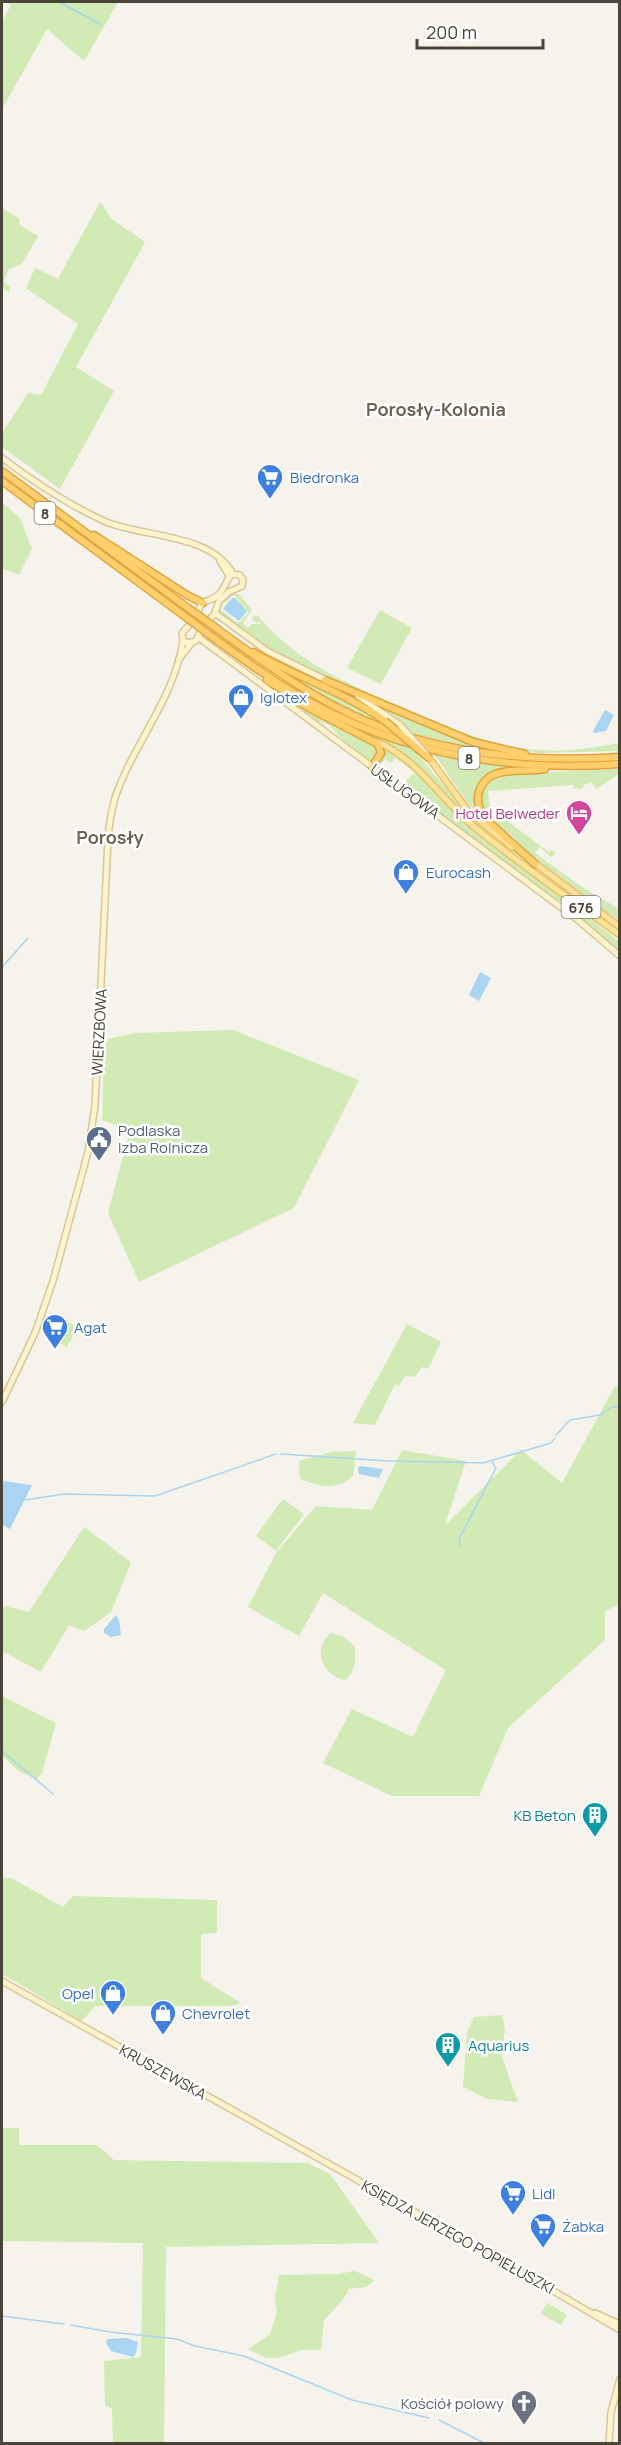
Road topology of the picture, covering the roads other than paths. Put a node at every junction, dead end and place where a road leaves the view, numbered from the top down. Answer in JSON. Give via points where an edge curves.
{"nodes":[{"id":1,"x":2,"y":458,"type":"edge"},
{"id":2,"x":2,"y":471,"type":"edge"},
{"id":3,"x":2,"y":481,"type":"edge"},
{"id":4,"x":70,"y":521,"type":"junction"},
{"id":5,"x":230,"y":577,"type":"junction"},
{"id":6,"x":233,"y":590,"type":"junction"},
{"id":7,"x":206,"y":602,"type":"junction"},
{"id":8,"x":215,"y":610,"type":"junction"},
{"id":9,"x":229,"y":637,"type":"junction"},
{"id":10,"x":183,"y":640,"type":"junction"},
{"id":11,"x":194,"y":641,"type":"junction"},
{"id":12,"x":178,"y":660,"type":"junction"},
{"id":13,"x":244,"y":660,"type":"junction"},
{"id":14,"x":325,"y":680,"type":"junction"},
{"id":15,"x":370,"y":739,"type":"junction"},
{"id":16,"x":620,"y":757,"type":"edge"},
{"id":17,"x":549,"y":758,"type":"junction"},
{"id":18,"x":430,"y":759,"type":"junction"},
{"id":19,"x":620,"y":764,"type":"edge"},
{"id":20,"x":372,"y":767,"type":"junction"},
{"id":21,"x":564,"y":767,"type":"junction"},
{"id":22,"x":535,"y":864,"type":"junction"},
{"id":23,"x":607,"y":917,"type":"junction"},
{"id":24,"x":620,"y":921,"type":"edge"},
{"id":25,"x":620,"y":927,"type":"edge"},
{"id":26,"x":620,"y":935,"type":"edge"},
{"id":27,"x":620,"y":956,"type":"edge"},
{"id":28,"x":2,"y":1402,"type":"edge"},
{"id":29,"x":2,"y":1981,"type":"edge"},
{"id":30,"x":325,"y":2163,"type":"joint"},
{"id":31,"x":591,"y":2312,"type":"junction"},
{"id":32,"x":620,"y":2324,"type":"edge"},
{"id":33,"x":620,"y":2330,"type":"edge"},
{"id":34,"x":620,"y":2379,"type":"edge"},
{"id":35,"x":609,"y":2444,"type":"edge"}],
"edges":[{"from":1,"to":5,"type":"street","via":[[57,497],[105,521],[208,550],[230,568]]},
{"from":2,"to":4,"type":"highway","number":"8"},
{"from":3,"to":13,"type":"highway","number":"8","bridge":true},
{"from":4,"to":7,"type":"highway","via":[[187,595]]},
{"from":4,"to":9,"type":"highway","number":"8","bridge":true},
{"from":5,"to":6,"type":"street"},
{"from":5,"to":6,"type":"street","via":[[240,575],[243,582]]},
{"from":5,"to":7,"type":"street","name":"WIERZBOWA","via":[[221,593]]},
{"from":6,"to":8,"type":"street","name":"WIERZBOWA","via":[[225,594]]},
{"from":7,"to":8,"type":"street"},
{"from":7,"to":10,"type":"street","name":"WIERZBOWA","via":[[183,632]]},
{"from":8,"to":11,"type":"street","name":"WIERZBOWA"},
{"from":8,"to":14,"type":"street","via":[[267,651]]},
{"from":9,"to":17,"type":"highway","number":"8","via":[[294,684],[379,726],[465,750]]},
{"from":9,"to":18,"type":"highway","bridge":true,"via":[[288,671],[356,702]]},
{"from":10,"to":11,"type":"street","name":"USŁUGOWA"},
{"from":10,"to":12,"type":"street","name":"WIERZBOWA"},
{"from":11,"to":12,"type":"street","name":"WIERZBOWA"},
{"from":11,"to":20,"type":"street","name":"USŁUGOWA","via":[[216,651]]},
{"from":12,"to":28,"type":"street","name":"WIERZBOWA","via":[[158,712],[120,784],[112,811],[90,1141],[45,1306]]},
{"from":13,"to":15,"type":"highway","via":[[287,695]]},
{"from":13,"to":21,"type":"highway","number":"8","via":[[309,701],[396,741],[478,760]]},
{"from":14,"to":17,"type":"highway","via":[[473,742]]},
{"from":14,"to":18,"type":"street","bridge":true,"via":[[373,705],[400,725]]},
{"from":15,"to":20,"type":"highway","via":[[381,750]]},
{"from":15,"to":26,"type":"main road","number":"676","via":[[413,764],[474,826]]},
{"from":16,"to":17,"type":"highway","number":"8"},
{"from":18,"to":22,"type":"main road","number":"676","via":[[477,819]]},
{"from":19,"to":21,"type":"highway","number":"8"},
{"from":20,"to":27,"type":"street","name":"USŁUGOWA","via":[[578,920]]},
{"from":21,"to":22,"type":"highway","via":[[495,774],[479,792],[478,806],[486,818]]},
{"from":22,"to":23,"type":"main road","number":"676"},
{"from":23,"to":24,"type":"main road"},
{"from":23,"to":25,"type":"main road","number":"676"},
{"from":29,"to":30,"type":"street","name":"KRUSZEWSKA"},
{"from":30,"to":31,"type":"street","name":"KSIĘDZA JERZEGO POPIEŁUSZKI"},
{"from":31,"to":32,"type":"street","name":"KSIĘDZA JERZEGO POPIEŁUSZKI"},
{"from":31,"to":33,"type":"street","name":"KSIĘDZA JERZEGO POPIEŁUSZKI"},
{"from":34,"to":35,"type":"street","via":[[611,2412]]}]}
